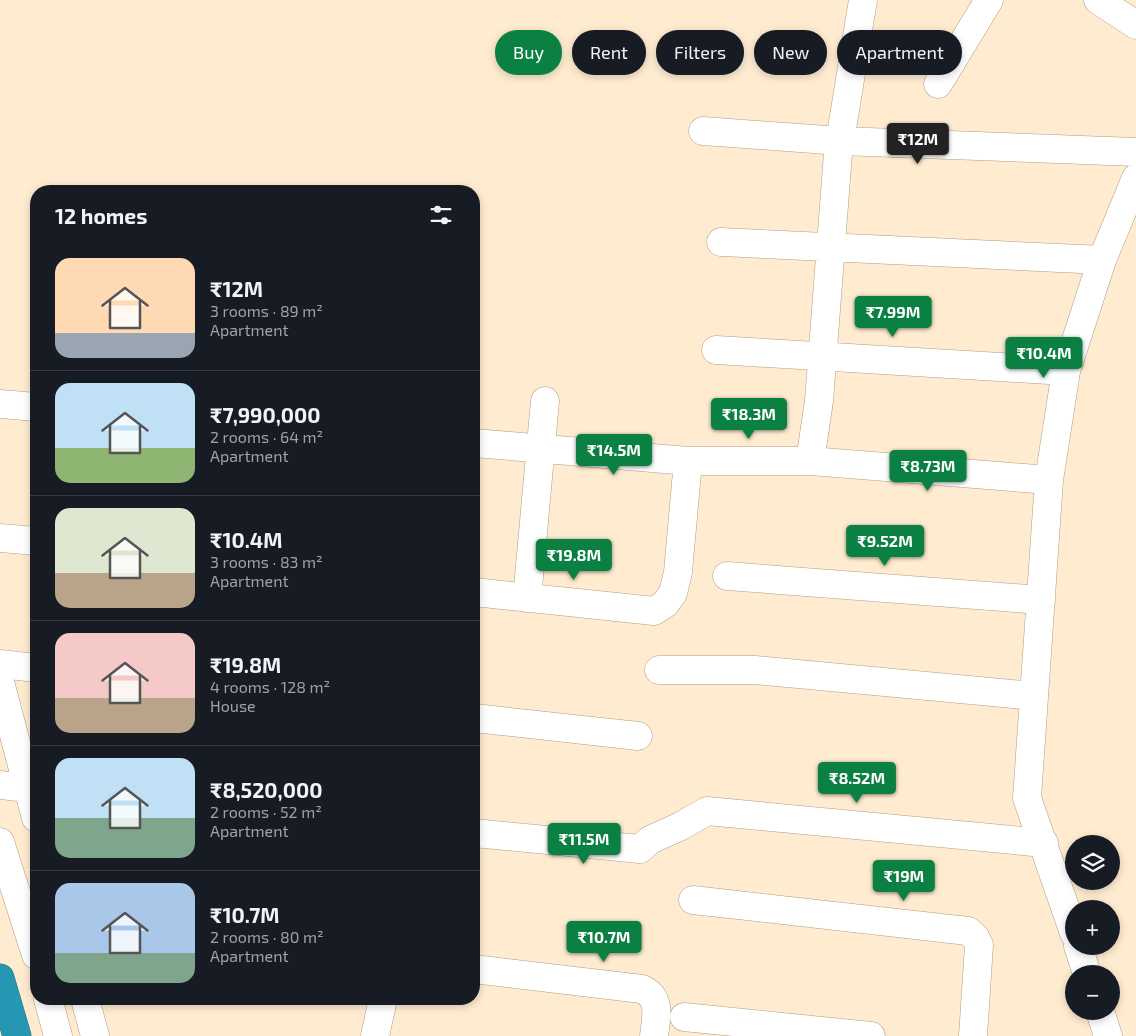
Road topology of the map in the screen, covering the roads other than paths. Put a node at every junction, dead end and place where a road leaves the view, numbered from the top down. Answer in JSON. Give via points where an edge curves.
{"nodes":[{"id":1,"x":863,"y":0,"type":"edge"},
{"id":2,"x":989,"y":0,"type":"edge"},
{"id":3,"x":1098,"y":0,"type":"edge"},
{"id":4,"x":1136,"y":24,"type":"edge"},
{"id":5,"x":938,"y":84,"type":"dead end"},
{"id":6,"x":703,"y":131,"type":"dead end"},
{"id":7,"x":840,"y":141,"type":"junction"},
{"id":8,"x":1136,"y":152,"type":"edge"},
{"id":9,"x":1136,"y":178,"type":"edge"},
{"id":10,"x":721,"y":242,"type":"dead end"},
{"id":11,"x":831,"y":246,"type":"junction"},
{"id":12,"x":1102,"y":260,"type":"junction"},
{"id":13,"x":716,"y":350,"type":"dead end"},
{"id":14,"x":822,"y":355,"type":"junction"},
{"id":15,"x":1066,"y":371,"type":"junction"},
{"id":16,"x":545,"y":401,"type":"dead end"},
{"id":17,"x":0,"y":404,"type":"edge"},
{"id":18,"x":30,"y":406,"type":"edge"},
{"id":19,"x":480,"y":443,"type":"edge"},
{"id":20,"x":541,"y":448,"type":"junction"},
{"id":21,"x":688,"y":461,"type":"junction"},
{"id":22,"x":810,"y":461,"type":"junction"},
{"id":23,"x":1049,"y":480,"type":"junction"},
{"id":24,"x":0,"y":538,"type":"edge"},
{"id":25,"x":30,"y":541,"type":"edge"},
{"id":26,"x":726,"y":576,"type":"dead end"},
{"id":27,"x":480,"y":593,"type":"edge"},
{"id":28,"x":527,"y":598,"type":"junction"},
{"id":29,"x":1041,"y":600,"type":"junction"},
{"id":30,"x":0,"y":664,"type":"edge"},
{"id":31,"x":30,"y":667,"type":"edge"},
{"id":32,"x":659,"y":670,"type":"dead end"},
{"id":33,"x":0,"y":682,"type":"edge"},
{"id":34,"x":1034,"y":696,"type":"junction"},
{"id":35,"x":480,"y":719,"type":"edge"},
{"id":36,"x":638,"y":736,"type":"dead end"},
{"id":37,"x":30,"y":781,"type":"edge"},
{"id":38,"x":0,"y":785,"type":"edge"},
{"id":39,"x":30,"y":788,"type":"edge"},
{"id":40,"x":480,"y":834,"type":"edge"},
{"id":41,"x":0,"y":842,"type":"edge"},
{"id":42,"x":1044,"y":843,"type":"junction"},
{"id":43,"x":693,"y":900,"type":"dead end"},
{"id":44,"x":1065,"y":906,"type":"edge"},
{"id":45,"x":30,"y":929,"type":"edge"},
{"id":46,"x":480,"y":970,"type":"edge"},
{"id":47,"x":0,"y":978,"type":"edge"},
{"id":48,"x":50,"y":1005,"type":"edge"},
{"id":49,"x":87,"y":1005,"type":"edge"},
{"id":50,"x":381,"y":1005,"type":"edge"},
{"id":51,"x":684,"y":1017,"type":"dead end"},
{"id":52,"x":1103,"y":1020,"type":"edge"},
{"id":53,"x":17,"y":1036,"type":"edge"},
{"id":54,"x":58,"y":1036,"type":"edge"},
{"id":55,"x":95,"y":1036,"type":"edge"},
{"id":56,"x":375,"y":1036,"type":"edge"},
{"id":57,"x":654,"y":1036,"type":"edge"},
{"id":58,"x":871,"y":1036,"type":"edge"},
{"id":59,"x":973,"y":1036,"type":"edge"},
{"id":60,"x":1108,"y":1036,"type":"edge"}],
"edges":[{"from":1,"to":7,"type":"street"},
{"from":2,"to":5,"type":"street"},
{"from":3,"to":4,"type":"street"},
{"from":6,"to":7,"type":"street"},
{"from":7,"to":8,"type":"street"},
{"from":7,"to":11,"type":"street"},
{"from":9,"to":12,"type":"street"},
{"from":10,"to":11,"type":"street"},
{"from":11,"to":12,"type":"street"},
{"from":11,"to":14,"type":"street"},
{"from":12,"to":15,"type":"street"},
{"from":13,"to":14,"type":"street"},
{"from":14,"to":15,"type":"street"},
{"from":14,"to":22,"type":"street"},
{"from":15,"to":23,"type":"street"},
{"from":16,"to":20,"type":"street"},
{"from":17,"to":18,"type":"street"},
{"from":19,"to":20,"type":"street"},
{"from":20,"to":21,"type":"street"},
{"from":20,"to":28,"type":"street"},
{"from":21,"to":22,"type":"street"},
{"from":21,"to":28,"type":"street","via":[[678,572],[673,593],[665,604],[654,611]]},
{"from":22,"to":23,"type":"street"},
{"from":23,"to":29,"type":"street"},
{"from":24,"to":25,"type":"street"},
{"from":26,"to":29,"type":"street"},
{"from":27,"to":28,"type":"street"},
{"from":29,"to":34,"type":"street"},
{"from":30,"to":31,"type":"street"},
{"from":32,"to":34,"type":"street","via":[[755,670]]},
{"from":33,"to":37,"type":"street"},
{"from":34,"to":42,"type":"street","via":[[1028,798]]},
{"from":35,"to":36,"type":"street"},
{"from":38,"to":39,"type":"street"},
{"from":40,"to":42,"type":"street","via":[[640,849],[650,840],[707,811]]},
{"from":41,"to":45,"type":"street"},
{"from":42,"to":44,"type":"street"},
{"from":43,"to":59,"type":"street","via":[[968,931],[979,945]]},
{"from":46,"to":57,"type":"street","via":[[642,989],[652,995],[657,1007]]},
{"from":47,"to":53,"type":"highway"},
{"from":48,"to":54,"type":"street"},
{"from":49,"to":55,"type":"street"},
{"from":50,"to":56,"type":"street"},
{"from":51,"to":58,"type":"street"},
{"from":52,"to":60,"type":"street"}]}
